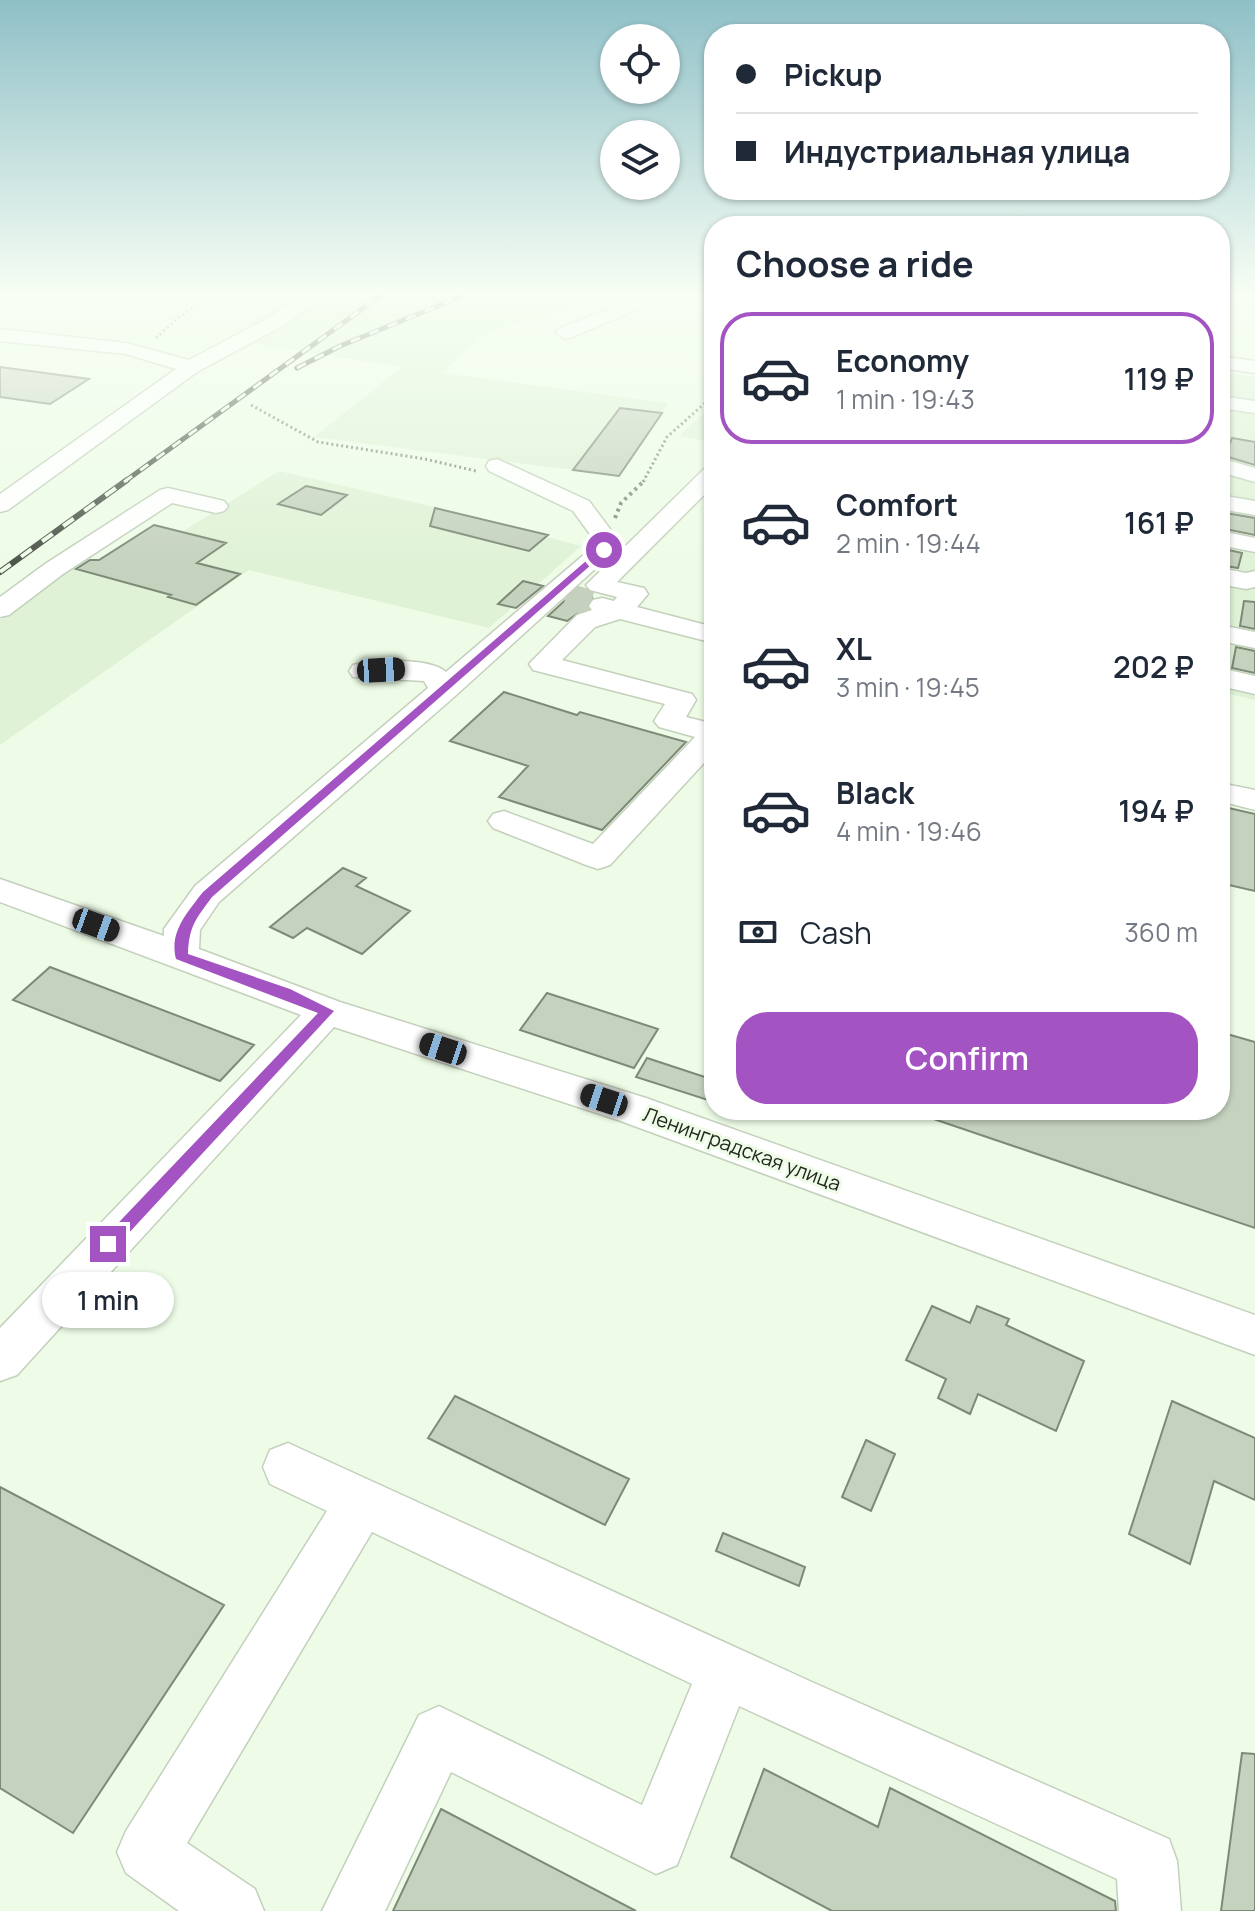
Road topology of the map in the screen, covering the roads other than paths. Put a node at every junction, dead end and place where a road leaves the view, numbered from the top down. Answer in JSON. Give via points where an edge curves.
{"nodes":[{"id":1,"x":166,"y":385,"type":"edge"},
{"id":2,"x":1230,"y":403,"type":"edge"},
{"id":3,"x":1255,"y":407,"type":"edge"},
{"id":4,"x":487,"y":468,"type":"road end"},
{"id":5,"x":1230,"y":468,"type":"edge"},
{"id":6,"x":1255,"y":475,"type":"edge"},
{"id":7,"x":704,"y":482,"type":"edge"},
{"id":8,"x":1230,"y":504,"type":"edge"},
{"id":9,"x":0,"y":505,"type":"edge"},
{"id":10,"x":216,"y":506,"type":"dead end"},
{"id":11,"x":1255,"y":508,"type":"edge"},
{"id":12,"x":1230,"y":540,"type":"edge"},
{"id":13,"x":1255,"y":545,"type":"edge"},
{"id":14,"x":1230,"y":578,"type":"edge"},
{"id":15,"x":1255,"y":579,"type":"edge"},
{"id":16,"x":611,"y":608,"type":"junction"},
{"id":17,"x":0,"y":609,"type":"edge"},
{"id":18,"x":704,"y":632,"type":"edge"},
{"id":19,"x":1230,"y":635,"type":"edge"},
{"id":20,"x":1255,"y":640,"type":"edge"},
{"id":21,"x":363,"y":671,"type":"dead end"},
{"id":22,"x":1230,"y":679,"type":"edge"},
{"id":23,"x":1255,"y":685,"type":"edge"},
{"id":24,"x":435,"y":698,"type":"junction"},
{"id":25,"x":704,"y":731,"type":"edge"},
{"id":26,"x":704,"y":745,"type":"edge"},
{"id":27,"x":1230,"y":794,"type":"edge"},
{"id":28,"x":1255,"y":800,"type":"edge"},
{"id":29,"x":504,"y":821,"type":"dead end"},
{"id":30,"x":0,"y":890,"type":"edge"},
{"id":31,"x":181,"y":956,"type":"junction"},
{"id":32,"x":327,"y":1011,"type":"junction"},
{"id":33,"x":1255,"y":1335,"type":"edge"},
{"id":34,"x":0,"y":1360,"type":"edge"},
{"id":35,"x":288,"y":1467,"type":"dead end"},
{"id":36,"x":362,"y":1502,"type":"junction"},
{"id":37,"x":725,"y":1671,"type":"junction"},
{"id":38,"x":233,"y":1911,"type":"edge"},
{"id":39,"x":353,"y":1911,"type":"edge"},
{"id":40,"x":1150,"y":1911,"type":"edge"}],
"edges":[{"from":1,"to":9,"type":"street"},
{"from":2,"to":3,"type":"street"},
{"from":4,"to":24,"type":"street","via":[[581,506],[607,541],[561,595]]},
{"from":5,"to":6,"type":"street"},
{"from":7,"to":16,"type":"street","via":[[599,585],[635,594]]},
{"from":8,"to":11,"type":"street"},
{"from":10,"to":17,"type":"street","via":[[168,495]]},
{"from":12,"to":13,"type":"street"},
{"from":14,"to":15,"type":"street"},
{"from":16,"to":18,"type":"street"},
{"from":16,"to":25,"type":"street","via":[[586,621],[543,664],[682,700],[669,721]]},
{"from":19,"to":20,"type":"street"},
{"from":21,"to":24,"type":"street","via":[[434,674]]},
{"from":22,"to":23,"type":"street"},
{"from":24,"to":31,"type":"street","via":[[207,894],[182,929]]},
{"from":26,"to":29,"type":"street","via":[[598,858]]},
{"from":27,"to":28,"type":"street"},
{"from":30,"to":31,"type":"street","name":"Ленинградская улица"},
{"from":31,"to":32,"type":"street","name":"Ленинградская улица"},
{"from":32,"to":33,"type":"street","name":"Ленинградская улица","via":[[632,1109]]},
{"from":32,"to":34,"type":"street"},
{"from":35,"to":36,"type":"street"},
{"from":36,"to":37,"type":"street"},
{"from":36,"to":38,"type":"street","via":[[147,1852]]},
{"from":37,"to":39,"type":"street","via":[[656,1844],[439,1735]]},
{"from":37,"to":40,"type":"street","via":[[1147,1861]]}]}
